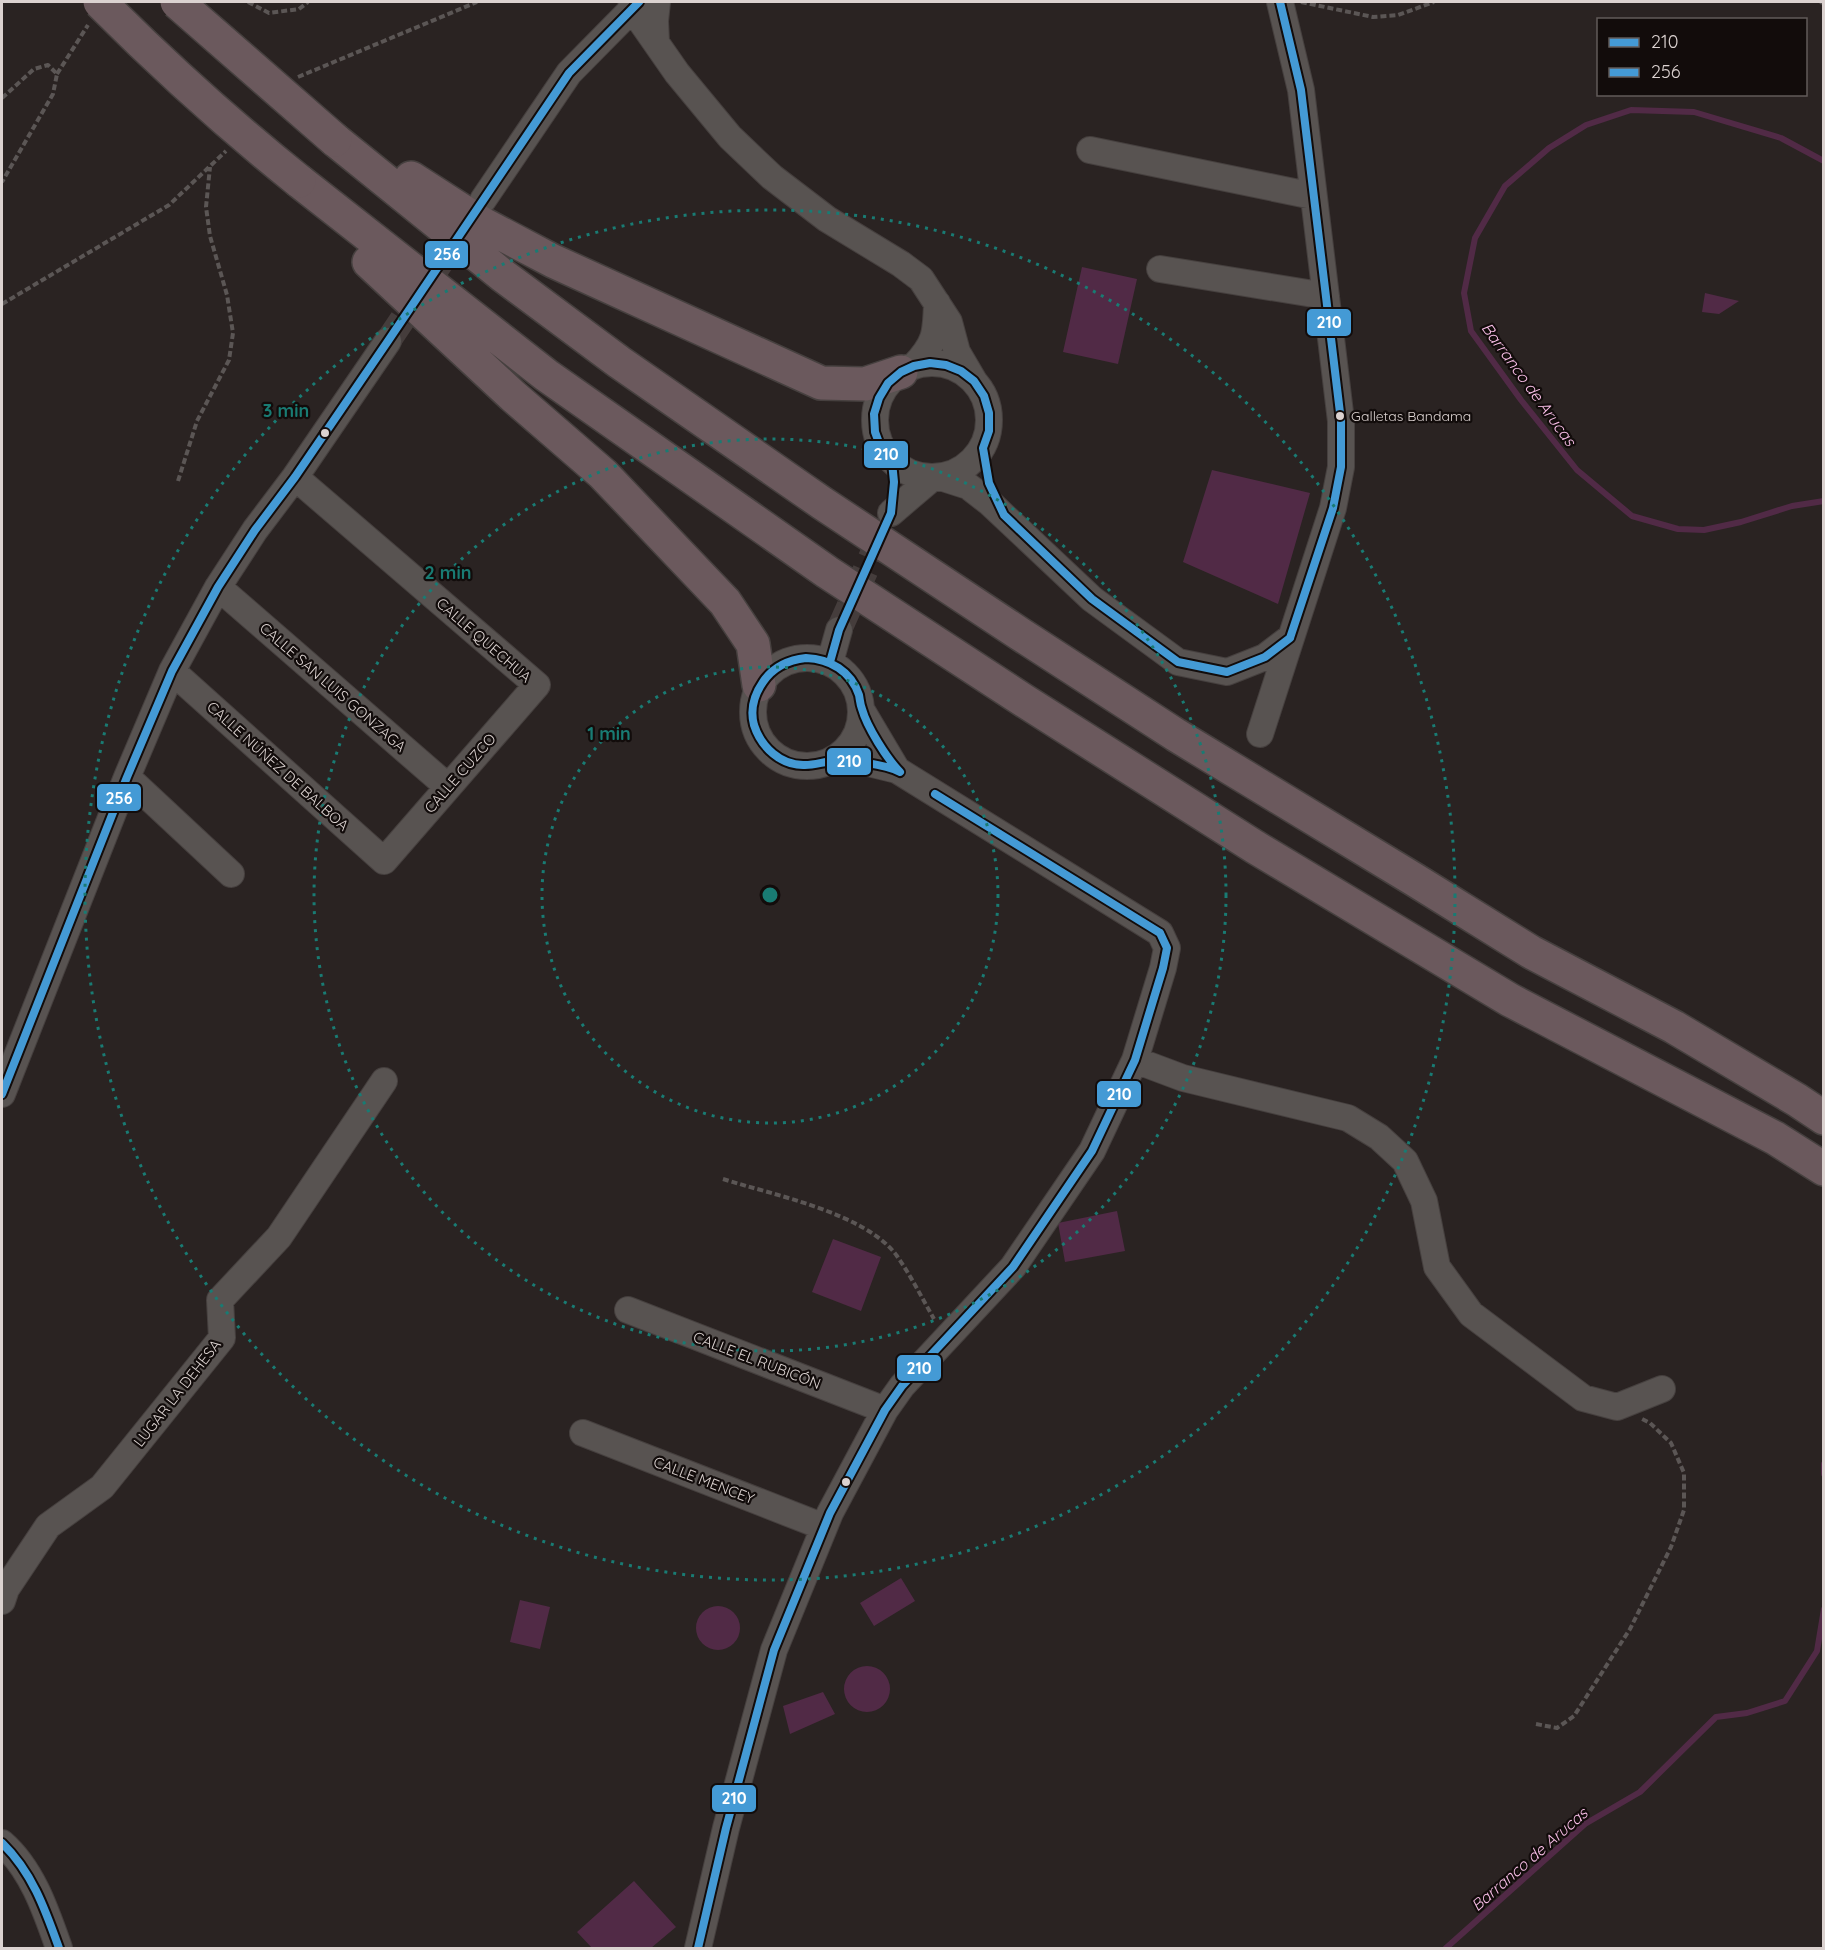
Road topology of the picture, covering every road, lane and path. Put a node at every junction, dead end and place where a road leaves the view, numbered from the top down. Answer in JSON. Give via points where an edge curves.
{"nodes":[{"id":1,"x":177,"y":2,"type":"edge"},
{"id":2,"x":248,"y":2,"type":"edge"},
{"id":3,"x":308,"y":2,"type":"edge"},
{"id":4,"x":657,"y":2,"type":"edge"},
{"id":5,"x":1280,"y":2,"type":"edge"},
{"id":6,"x":1300,"y":2,"type":"edge"},
{"id":7,"x":1434,"y":2,"type":"edge"},
{"id":8,"x":635,"y":4,"type":"edge"},
{"id":9,"x":95,"y":11,"type":"edge"},
{"id":10,"x":602,"y":39,"type":"junction"},
{"id":11,"x":656,"y":42,"type":"junction"},
{"id":12,"x":57,"y":74,"type":"junction"},
{"id":13,"x":2,"y":98,"type":"edge"},
{"id":14,"x":334,"y":130,"type":"junction"},
{"id":15,"x":1090,"y":150,"type":"dead end"},
{"id":16,"x":210,"y":166,"type":"dead end"},
{"id":17,"x":2,"y":182,"type":"edge"},
{"id":18,"x":294,"y":185,"type":"junction"},
{"id":19,"x":1313,"y":196,"type":"junction"},
{"id":20,"x":483,"y":200,"type":"tunnel mouth"},
{"id":21,"x":1160,"y":269,"type":"dead end"},
{"id":22,"x":1326,"y":296,"type":"junction"},
{"id":23,"x":937,"y":303,"type":"junction"},
{"id":24,"x":388,"y":341,"type":"tunnel mouth"},
{"id":25,"x":907,"y":369,"type":"junction"},
{"id":26,"x":974,"y":381,"type":"junction"},
{"id":27,"x":983,"y":448,"type":"junction"},
{"id":28,"x":892,"y":462,"type":"junction"},
{"id":29,"x":295,"y":477,"type":"junction"},
{"id":30,"x":936,"y":478,"type":"junction"},
{"id":31,"x":178,"y":481,"type":"dead end"},
{"id":32,"x":1004,"y":515,"type":"junction"},
{"id":33,"x":218,"y":587,"type":"junction"},
{"id":34,"x":839,"y":630,"type":"tunnel mouth"},
{"id":35,"x":1290,"y":638,"type":"junction"},
{"id":36,"x":830,"y":662,"type":"junction"},
{"id":37,"x":172,"y":671,"type":"junction"},
{"id":38,"x":537,"y":685,"type":"joint"},
{"id":39,"x":759,"y":685,"type":"junction"},
{"id":40,"x":862,"y":711,"type":"junction"},
{"id":41,"x":1260,"y":734,"type":"dead end"},
{"id":42,"x":832,"y":760,"type":"junction"},
{"id":43,"x":897,"y":770,"type":"junction"},
{"id":44,"x":127,"y":777,"type":"junction"},
{"id":45,"x":448,"y":787,"type":"junction"},
{"id":46,"x":384,"y":861,"type":"joint"},
{"id":47,"x":231,"y":874,"type":"dead end"},
{"id":48,"x":1678,"y":1030,"type":"junction"},
{"id":49,"x":1135,"y":1060,"type":"junction"},
{"id":50,"x":384,"y":1081,"type":"dead end"},
{"id":51,"x":1824,"y":1092,"type":"edge"},
{"id":52,"x":2,"y":1094,"type":"edge"},
{"id":53,"x":1824,"y":1118,"type":"edge"},
{"id":54,"x":1824,"y":1169,"type":"edge"},
{"id":55,"x":723,"y":1179,"type":"dead end"},
{"id":56,"x":628,"y":1310,"type":"dead end"},
{"id":57,"x":946,"y":1338,"type":"junction"},
{"id":58,"x":1662,"y":1389,"type":"dead end"},
{"id":59,"x":1617,"y":1407,"type":"junction"},
{"id":60,"x":885,"y":1410,"type":"junction"},
{"id":61,"x":584,"y":1433,"type":"dead end"},
{"id":62,"x":824,"y":1527,"type":"junction"},
{"id":63,"x":2,"y":1601,"type":"edge"},
{"id":64,"x":1536,"y":1724,"type":"dead end"},
{"id":65,"x":2,"y":1843,"type":"edge"},
{"id":66,"x":59,"y":1948,"type":"edge"},
{"id":67,"x":698,"y":1948,"type":"edge"}],
"edges":[{"from":1,"to":14,"type":"highway","bridge":true,"via":[[242,59]]},
{"from":2,"to":3,"type":"path","via":[[269,13],[299,9]]},
{"from":4,"to":11,"type":"street"},
{"from":5,"to":19,"type":"street","via":[[1301,90]]},
{"from":6,"to":7,"type":"path","via":[[1373,17],[1398,15]]},
{"from":8,"to":10,"type":"street"},
{"from":8,"to":11,"type":"street"},
{"from":9,"to":12,"type":"path"},
{"from":9,"to":18,"type":"highway","bridge":true,"via":[[144,46]]},
{"from":10,"to":11,"type":"street","via":[[625,36]]},
{"from":10,"to":20,"type":"street","via":[[569,73]]},
{"from":11,"to":23,"type":"street","via":[[730,137],[772,177],[826,219],[921,279]]},
{"from":12,"to":13,"type":"path","via":[[48,65],[34,69]]},
{"from":12,"to":17,"type":"path","via":[[53,94]]},
{"from":14,"to":25,"type":"highway","via":[[481,223],[553,261],[821,383],[865,384]]},
{"from":14,"to":48,"type":"highway","via":[[502,275],[822,503],[1176,735],[1531,952]]},
{"from":15,"to":19,"type":"street"},
{"from":16,"to":31,"type":"path","via":[[206,207],[233,333],[229,360],[197,421]]},
{"from":18,"to":39,"type":"highway","via":[[513,396],[603,474],[725,602],[753,644]]},
{"from":18,"to":54,"type":"highway","via":[[546,375],[827,572],[1093,745],[1510,1000],[1775,1138]]},
{"from":19,"to":22,"type":"street"},
{"from":21,"to":22,"type":"street"},
{"from":22,"to":35,"type":"street","via":[[1341,421],[1341,467],[1334,508]]},
{"from":23,"to":25,"type":"street","via":[[936,331],[928,352]]},
{"from":23,"to":26,"type":"street"},
{"from":24,"to":29,"type":"street"},
{"from":25,"to":26,"type":"street","via":[[930,363],[946,365]]},
{"from":25,"to":28,"type":"street","via":[[888,383],[874,414],[875,432]]},
{"from":26,"to":27,"type":"street","via":[[989,413],[989,431]]},
{"from":27,"to":30,"type":"street","via":[[957,472]]},
{"from":27,"to":32,"type":"street","via":[[989,483]]},
{"from":28,"to":30,"type":"street","via":[[910,473]]},
{"from":28,"to":30,"type":"street","via":[[891,513]]},
{"from":29,"to":33,"type":"street"},
{"from":29,"to":38,"type":"street","name":"CALLE QUECHUA"},
{"from":30,"to":32,"type":"street","via":[[968,486]]},
{"from":32,"to":35,"type":"street","via":[[1092,599],[1178,662],[1227,672],[1265,657]]},
{"from":33,"to":37,"type":"street"},
{"from":33,"to":45,"type":"street","name":"CALLE SAN LUIS GONZAGA"},
{"from":34,"to":36,"type":"street"},
{"from":35,"to":41,"type":"street"},
{"from":36,"to":39,"type":"street","via":[[798,658],[769,672]]},
{"from":36,"to":40,"type":"street","via":[[853,682]]},
{"from":37,"to":44,"type":"street"},
{"from":37,"to":46,"type":"street","name":"CALLE NÚÑEZ DE BALBOA"},
{"from":38,"to":45,"type":"street","name":"CALLE CUZCO"},
{"from":39,"to":42,"type":"street","via":[[753,701],[753,718],[767,749],[781,760],[798,765],[815,766]]},
{"from":40,"to":42,"type":"street","via":[[854,740]]},
{"from":40,"to":43,"type":"street"},
{"from":42,"to":43,"type":"street"},
{"from":43,"to":49,"type":"street","via":[[1160,933],[1167,948]]},
{"from":44,"to":47,"type":"street"},
{"from":44,"to":52,"type":"street"},
{"from":45,"to":46,"type":"street","name":"CALLE CUZCO"},
{"from":48,"to":51,"type":"highway","via":[[1735,1040]]},
{"from":48,"to":53,"type":"highway"},
{"from":49,"to":57,"type":"street","via":[[1092,1151],[1020,1258]]},
{"from":49,"to":59,"type":"street","via":[[1183,1078],[1348,1118],[1378,1137],[1405,1161],[1424,1201],[1437,1267],[1471,1314],[1583,1398]]},
{"from":50,"to":63,"type":"street","name":"LUGAR LA DEHESA","via":[[279,1238],[220,1300],[222,1338],[102,1487],[48,1526],[6,1588]]},
{"from":55,"to":57,"type":"path","via":[[832,1213],[873,1232],[896,1255]]},
{"from":56,"to":60,"type":"street","name":"CALLE EL RUBICÓN"},
{"from":57,"to":60,"type":"street"},
{"from":58,"to":59,"type":"street"},
{"from":59,"to":64,"type":"path","via":[[1650,1423],[1671,1443],[1684,1473],[1684,1510],[1671,1547],[1630,1629],[1574,1716],[1557,1728]]},
{"from":60,"to":62,"type":"street"},
{"from":61,"to":62,"type":"street","name":"CALLE MENCEY"},
{"from":62,"to":67,"type":"street","via":[[774,1650]]},
{"from":65,"to":66,"type":"street","via":[[23,1866]]}]}
